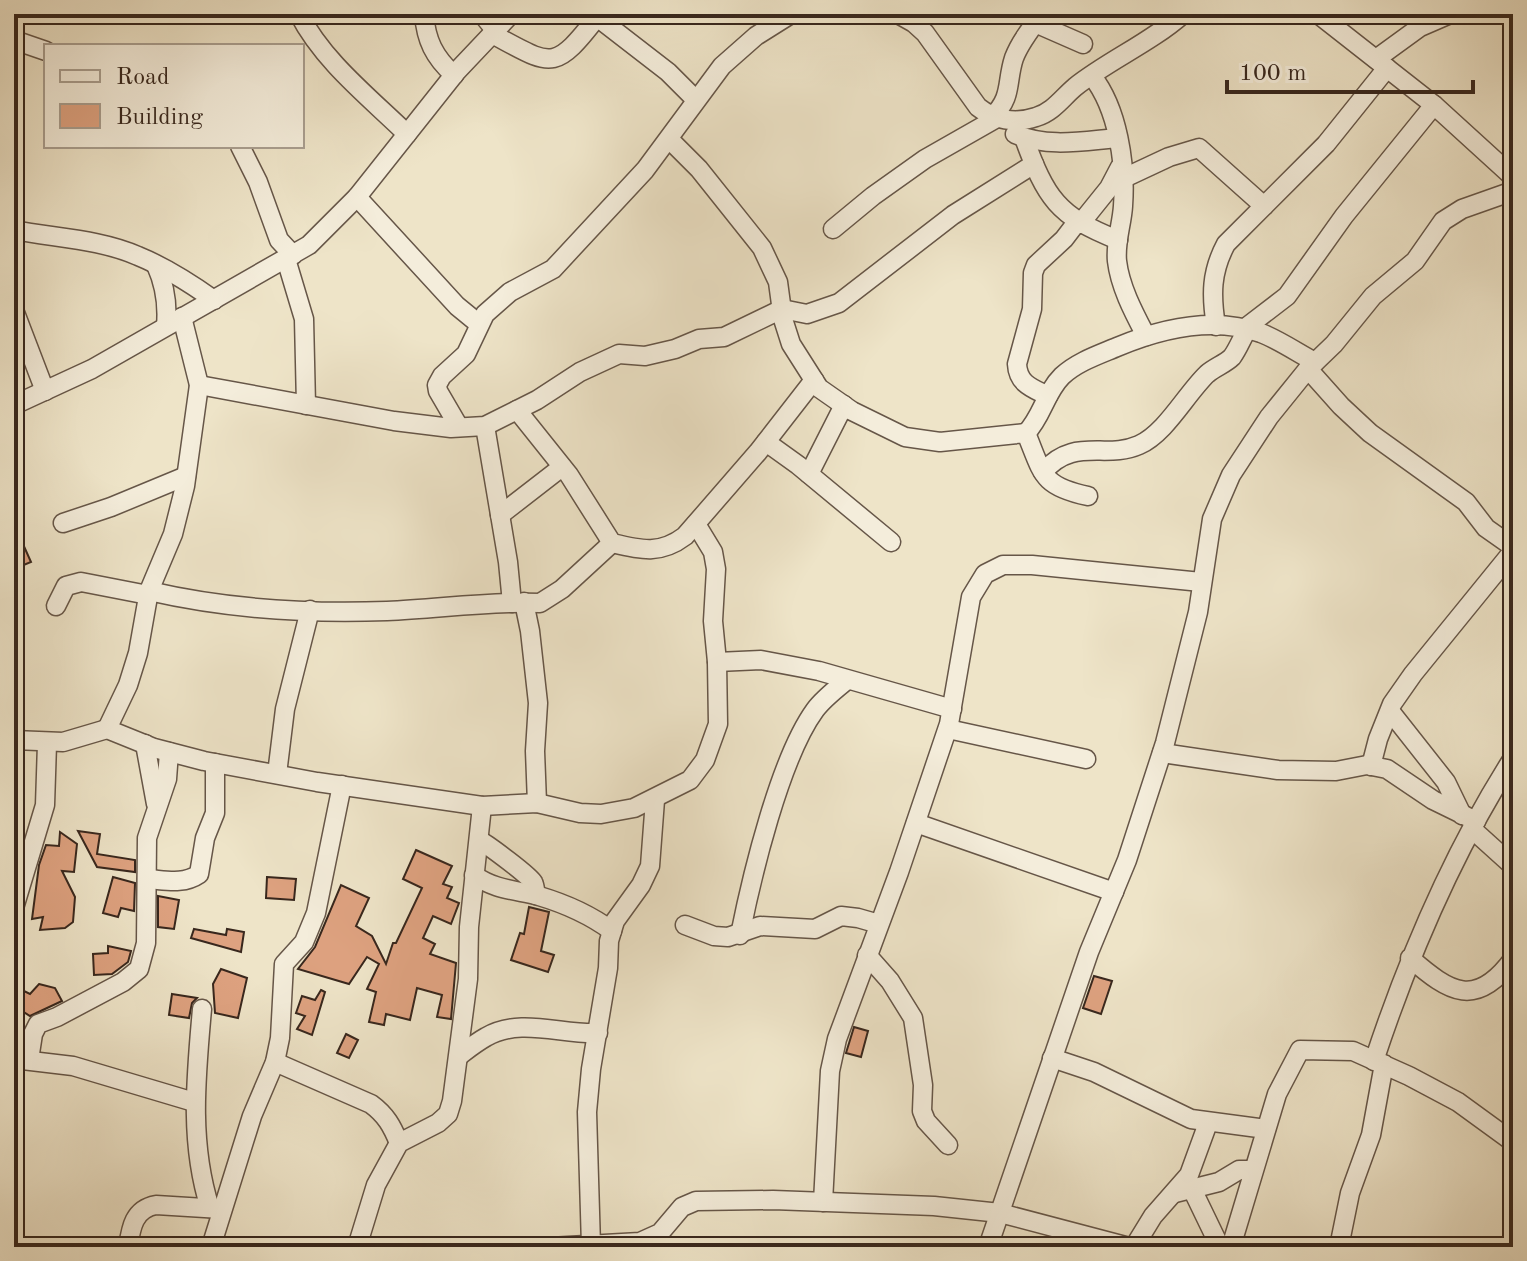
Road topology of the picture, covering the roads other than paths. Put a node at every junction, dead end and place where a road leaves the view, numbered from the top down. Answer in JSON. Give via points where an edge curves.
{"nodes":[{"id":1,"x":299,"y":14,"type":"edge"},
{"id":2,"x":424,"y":14,"type":"edge"},
{"id":3,"x":482,"y":14,"type":"edge"},
{"id":4,"x":511,"y":14,"type":"edge"},
{"id":5,"x":791,"y":14,"type":"edge"},
{"id":6,"x":898,"y":14,"type":"edge"},
{"id":7,"x":1183,"y":14,"type":"edge"},
{"id":8,"x":1318,"y":14,"type":"edge"},
{"id":9,"x":1450,"y":14,"type":"edge"},
{"id":10,"x":595,"y":16,"type":"edge"},
{"id":11,"x":1038,"y":18,"type":"edge"},
{"id":12,"x":1339,"y":21,"type":"edge"},
{"id":13,"x":762,"y":22,"type":"edge"},
{"id":14,"x":494,"y":32,"type":"junction"},
{"id":15,"x":14,"y":40,"type":"edge"},
{"id":16,"x":1083,"y":44,"type":"dead end"},
{"id":17,"x":44,"y":50,"type":"edge"},
{"id":18,"x":1382,"y":64,"type":"junction"},
{"id":19,"x":454,"y":75,"type":"junction"},
{"id":20,"x":1092,"y":76,"type":"junction"},
{"id":21,"x":696,"y":100,"type":"junction"},
{"id":22,"x":1434,"y":105,"type":"junction"},
{"id":23,"x":1042,"y":115,"type":"junction"},
{"id":24,"x":994,"y":119,"type":"junction"},
{"id":25,"x":407,"y":134,"type":"junction"},
{"id":26,"x":669,"y":139,"type":"junction"},
{"id":27,"x":1027,"y":141,"type":"junction"},
{"id":28,"x":1060,"y":143,"type":"junction"},
{"id":29,"x":241,"y":148,"type":"edge"},
{"id":30,"x":1120,"y":158,"type":"junction"},
{"id":31,"x":1035,"y":166,"type":"junction"},
{"id":32,"x":1143,"y":168,"type":"junction"},
{"id":33,"x":1014,"y":176,"type":"junction"},
{"id":34,"x":1513,"y":177,"type":"edge"},
{"id":35,"x":1513,"y":191,"type":"edge"},
{"id":36,"x":357,"y":197,"type":"junction"},
{"id":37,"x":1264,"y":206,"type":"junction"},
{"id":38,"x":1078,"y":223,"type":"junction"},
{"id":39,"x":833,"y":229,"type":"dead end"},
{"id":40,"x":14,"y":230,"type":"edge"},
{"id":41,"x":1118,"y":240,"type":"junction"},
{"id":42,"x":290,"y":257,"type":"junction"},
{"id":43,"x":156,"y":265,"type":"junction"},
{"id":44,"x":214,"y":300,"type":"junction"},
{"id":45,"x":782,"y":309,"type":"junction"},
{"id":46,"x":14,"y":310,"type":"edge"},
{"id":47,"x":174,"y":322,"type":"junction"},
{"id":48,"x":479,"y":324,"type":"junction"},
{"id":49,"x":1216,"y":326,"type":"junction"},
{"id":50,"x":1246,"y":330,"type":"junction"},
{"id":51,"x":1146,"y":336,"type":"junction"},
{"id":52,"x":1312,"y":365,"type":"junction"},
{"id":53,"x":814,"y":380,"type":"junction"},
{"id":54,"x":199,"y":385,"type":"junction"},
{"id":55,"x":45,"y":391,"type":"junction"},
{"id":56,"x":1048,"y":396,"type":"junction"},
{"id":57,"x":14,"y":405,"type":"edge"},
{"id":58,"x":306,"y":405,"type":"junction"},
{"id":59,"x":844,"y":405,"type":"junction"},
{"id":60,"x":517,"y":410,"type":"junction"},
{"id":61,"x":485,"y":426,"type":"junction"},
{"id":62,"x":459,"y":427,"type":"junction"},
{"id":63,"x":1026,"y":433,"type":"junction"},
{"id":64,"x":766,"y":442,"type":"junction"},
{"id":65,"x":562,"y":467,"type":"junction"},
{"id":66,"x":1043,"y":472,"type":"junction"},
{"id":67,"x":809,"y":474,"type":"junction"},
{"id":68,"x":186,"y":476,"type":"junction"},
{"id":69,"x":1088,"y":496,"type":"dead end"},
{"id":70,"x":500,"y":515,"type":"junction"},
{"id":71,"x":63,"y":523,"type":"dead end"},
{"id":72,"x":696,"y":524,"type":"junction"},
{"id":73,"x":891,"y":542,"type":"dead end"},
{"id":74,"x":612,"y":543,"type":"junction"},
{"id":75,"x":1513,"y":549,"type":"edge"},
{"id":76,"x":1201,"y":582,"type":"junction"},
{"id":77,"x":149,"y":593,"type":"junction"},
{"id":78,"x":518,"y":603,"type":"junction"},
{"id":79,"x":56,"y":606,"type":"dead end"},
{"id":80,"x":310,"y":610,"type":"junction"},
{"id":81,"x":717,"y":662,"type":"junction"},
{"id":82,"x":847,"y":680,"type":"junction"},
{"id":83,"x":952,"y":709,"type":"junction"},
{"id":84,"x":1390,"y":711,"type":"junction"},
{"id":85,"x":107,"y":729,"type":"junction"},
{"id":86,"x":948,"y":729,"type":"junction"},
{"id":87,"x":14,"y":740,"type":"edge"},
{"id":88,"x":47,"y":744,"type":"junction"},
{"id":89,"x":145,"y":744,"type":"junction"},
{"id":90,"x":169,"y":752,"type":"junction"},
{"id":91,"x":1162,"y":753,"type":"junction"},
{"id":92,"x":1513,"y":758,"type":"edge"},
{"id":93,"x":1086,"y":759,"type":"dead end"},
{"id":94,"x":215,"y":763,"type":"junction"},
{"id":95,"x":1371,"y":766,"type":"junction"},
{"id":96,"x":277,"y":774,"type":"junction"},
{"id":97,"x":342,"y":785,"type":"junction"},
{"id":98,"x":655,"y":800,"type":"junction"},
{"id":99,"x":537,"y":803,"type":"junction"},
{"id":100,"x":156,"y":806,"type":"junction"},
{"id":101,"x":482,"y":806,"type":"junction"},
{"id":102,"x":1470,"y":821,"type":"junction"},
{"id":103,"x":916,"y":823,"type":"junction"},
{"id":104,"x":479,"y":840,"type":"junction"},
{"id":105,"x":22,"y":858,"type":"edge"},
{"id":106,"x":1513,"y":866,"type":"edge"},
{"id":107,"x":474,"y":875,"type":"junction"},
{"id":108,"x":147,"y":879,"type":"junction"},
{"id":109,"x":1114,"y":892,"type":"junction"},
{"id":110,"x":536,"y":895,"type":"junction"},
{"id":111,"x":14,"y":908,"type":"edge"},
{"id":112,"x":879,"y":924,"type":"junction"},
{"id":113,"x":685,"y":925,"type":"dead end"},
{"id":114,"x":612,"y":931,"type":"junction"},
{"id":115,"x":740,"y":935,"type":"junction"},
{"id":116,"x":867,"y":955,"type":"junction"},
{"id":117,"x":1410,"y":958,"type":"junction"},
{"id":118,"x":1513,"y":959,"type":"edge"},
{"id":119,"x":202,"y":1009,"type":"dead end"},
{"id":120,"x":463,"y":1030,"type":"junction"},
{"id":121,"x":501,"y":1032,"type":"junction"},
{"id":122,"x":598,"y":1033,"type":"junction"},
{"id":123,"x":460,"y":1055,"type":"junction"},
{"id":124,"x":1052,"y":1058,"type":"junction"},
{"id":125,"x":22,"y":1060,"type":"edge"},
{"id":126,"x":275,"y":1062,"type":"junction"},
{"id":127,"x":1379,"y":1062,"type":"junction"},
{"id":128,"x":194,"y":1102,"type":"junction"},
{"id":129,"x":1208,"y":1123,"type":"junction"},
{"id":130,"x":1266,"y":1129,"type":"junction"},
{"id":131,"x":1513,"y":1142,"type":"edge"},
{"id":132,"x":399,"y":1143,"type":"junction"},
{"id":133,"x":948,"y":1145,"type":"dead end"},
{"id":134,"x":1253,"y":1170,"type":"junction"},
{"id":135,"x":1184,"y":1191,"type":"junction"},
{"id":136,"x":823,"y":1202,"type":"junction"},
{"id":137,"x":216,"y":1208,"type":"junction"},
{"id":138,"x":1000,"y":1213,"type":"junction"},
{"id":139,"x":600,"y":1246,"type":"edge"},
{"id":140,"x":128,"y":1247,"type":"edge"},
{"id":141,"x":211,"y":1247,"type":"edge"},
{"id":142,"x":357,"y":1247,"type":"edge"},
{"id":143,"x":552,"y":1247,"type":"edge"},
{"id":144,"x":988,"y":1247,"type":"edge"},
{"id":145,"x":1132,"y":1247,"type":"edge"},
{"id":146,"x":1220,"y":1247,"type":"edge"},
{"id":147,"x":1231,"y":1247,"type":"edge"},
{"id":148,"x":1339,"y":1247,"type":"edge"}],
"edges":[{"from":1,"to":25,"type":"street","via":[[327,55]]},
{"from":2,"to":19,"type":"street","via":[[432,49]]},
{"from":3,"to":14,"type":"street"},
{"from":4,"to":14,"type":"street"},
{"from":5,"to":13,"type":"street"},
{"from":6,"to":24,"type":"street","via":[[925,33],[978,107]]},
{"from":7,"to":20,"type":"street"},
{"from":8,"to":12,"type":"street"},
{"from":9,"to":18,"type":"street","via":[[1420,27]]},
{"from":10,"to":14,"type":"street","via":[[579,41],[561,56],[545,60]]},
{"from":10,"to":21,"type":"street"},
{"from":11,"to":16,"type":"street"},
{"from":11,"to":24,"type":"street","via":[[1014,58],[1003,107]]},
{"from":12,"to":18,"type":"street"},
{"from":13,"to":21,"type":"street"},
{"from":14,"to":19,"type":"street"},
{"from":15,"to":17,"type":"street"},
{"from":18,"to":22,"type":"street"},
{"from":18,"to":37,"type":"street","via":[[1326,144]]},
{"from":19,"to":25,"type":"street"},
{"from":20,"to":23,"type":"street"},
{"from":20,"to":30,"type":"street","via":[[1109,103]]},
{"from":21,"to":26,"type":"street"},
{"from":22,"to":34,"type":"street"},
{"from":22,"to":50,"type":"street","via":[[1287,296]]},
{"from":23,"to":24,"type":"street"},
{"from":23,"to":27,"type":"street"},
{"from":24,"to":27,"type":"street"},
{"from":24,"to":39,"type":"street","via":[[925,159]]},
{"from":25,"to":36,"type":"street"},
{"from":26,"to":45,"type":"street","via":[[762,248],[778,282]]},
{"from":26,"to":48,"type":"street","via":[[553,269],[510,292]]},
{"from":27,"to":28,"type":"street"},
{"from":27,"to":31,"type":"street"},
{"from":27,"to":33,"type":"street"},
{"from":28,"to":30,"type":"street"},
{"from":28,"to":31,"type":"street"},
{"from":29,"to":42,"type":"street"},
{"from":30,"to":32,"type":"street"},
{"from":30,"to":32,"type":"street"},
{"from":30,"to":38,"type":"street","via":[[1109,188]]},
{"from":30,"to":41,"type":"street","via":[[1123,201]]},
{"from":31,"to":33,"type":"street"},
{"from":31,"to":38,"type":"street","via":[[1056,204]]},
{"from":32,"to":37,"type":"street","via":[[1199,148]]},
{"from":33,"to":45,"type":"street","via":[[953,215],[839,303],[807,314]]},
{"from":35,"to":52,"type":"street","via":[[1443,221],[1415,261],[1373,296]]},
{"from":36,"to":42,"type":"street"},
{"from":36,"to":48,"type":"street"},
{"from":37,"to":49,"type":"street","via":[[1226,244],[1217,262],[1212,281]]},
{"from":38,"to":41,"type":"street"},
{"from":38,"to":56,"type":"street","via":[[1036,265],[1032,309],[1017,364],[1023,383]]},
{"from":40,"to":43,"type":"street","via":[[136,254]]},
{"from":41,"to":51,"type":"street","via":[[1122,280]]},
{"from":42,"to":44,"type":"street"},
{"from":42,"to":58,"type":"street","via":[[304,319]]},
{"from":43,"to":44,"type":"street"},
{"from":43,"to":47,"type":"street"},
{"from":44,"to":47,"type":"street"},
{"from":45,"to":53,"type":"street","via":[[791,344]]},
{"from":45,"to":60,"type":"street","via":[[724,337],[645,356],[619,354]]},
{"from":46,"to":55,"type":"street"},
{"from":47,"to":54,"type":"street"},
{"from":47,"to":55,"type":"street"},
{"from":48,"to":62,"type":"street","via":[[466,354],[437,385]]},
{"from":49,"to":50,"type":"street"},
{"from":49,"to":51,"type":"street","via":[[1193,325]]},
{"from":50,"to":52,"type":"street","via":[[1262,333]]},
{"from":50,"to":66,"type":"street","via":[[1231,359],[1213,368],[1139,445],[1079,451],[1055,460]]},
{"from":51,"to":56,"type":"street","via":[[1084,362],[1062,377]]},
{"from":52,"to":75,"type":"street","via":[[1341,406],[1370,433],[1466,502],[1486,528]]},
{"from":52,"to":76,"type":"street","via":[[1231,475],[1212,519]]},
{"from":53,"to":59,"type":"street"},
{"from":53,"to":64,"type":"street"},
{"from":54,"to":58,"type":"street"},
{"from":54,"to":68,"type":"street"},
{"from":55,"to":57,"type":"street"},
{"from":56,"to":63,"type":"street"},
{"from":58,"to":62,"type":"street"},
{"from":59,"to":63,"type":"street","via":[[905,437],[940,442]]},
{"from":59,"to":67,"type":"street"},
{"from":60,"to":61,"type":"street"},
{"from":60,"to":65,"type":"street"},
{"from":61,"to":62,"type":"street"},
{"from":61,"to":70,"type":"street"},
{"from":63,"to":66,"type":"street"},
{"from":64,"to":67,"type":"street"},
{"from":64,"to":72,"type":"street"},
{"from":65,"to":70,"type":"street"},
{"from":65,"to":74,"type":"street"},
{"from":66,"to":69,"type":"street","via":[[1063,491]]},
{"from":67,"to":73,"type":"street"},
{"from":68,"to":71,"type":"street"},
{"from":68,"to":77,"type":"street","via":[[173,534]]},
{"from":70,"to":78,"type":"street"},
{"from":72,"to":74,"type":"street","via":[[674,545],[657,551]]},
{"from":72,"to":81,"type":"street","via":[[713,552],[716,569]]},
{"from":74,"to":78,"type":"street","via":[[562,589],[540,603]]},
{"from":75,"to":84,"type":"street","via":[[1413,674]]},
{"from":76,"to":83,"type":"street","via":[[1032,565],[1003,565],[985,574],[971,597]]},
{"from":76,"to":91,"type":"street"},
{"from":77,"to":79,"type":"street","via":[[81,582],[66,586]]},
{"from":77,"to":80,"type":"street","via":[[205,604]]},
{"from":77,"to":85,"type":"street","via":[[138,653]]},
{"from":78,"to":80,"type":"street"},
{"from":78,"to":99,"type":"street","via":[[530,631],[538,703]]},
{"from":80,"to":96,"type":"street","via":[[285,709]]},
{"from":81,"to":82,"type":"street","via":[[761,660]]},
{"from":81,"to":98,"type":"street","via":[[718,724],[705,760],[690,780]]},
{"from":82,"to":83,"type":"street"},
{"from":82,"to":115,"type":"street","via":[[816,709],[796,745]]},
{"from":83,"to":86,"type":"street"},
{"from":84,"to":95,"type":"street"},
{"from":84,"to":102,"type":"street"},
{"from":85,"to":88,"type":"street"},
{"from":85,"to":89,"type":"street"},
{"from":86,"to":93,"type":"street"},
{"from":86,"to":103,"type":"street"},
{"from":87,"to":88,"type":"street"},
{"from":88,"to":105,"type":"street","via":[[45,805]]},
{"from":89,"to":90,"type":"street"},
{"from":89,"to":100,"type":"street"},
{"from":90,"to":94,"type":"street"},
{"from":90,"to":100,"type":"street","via":[[167,779]]},
{"from":91,"to":95,"type":"street","via":[[1278,770]]},
{"from":91,"to":109,"type":"street"},
{"from":92,"to":102,"type":"street"},
{"from":94,"to":96,"type":"street"},
{"from":94,"to":108,"type":"street","via":[[215,813],[199,874],[180,882]]},
{"from":95,"to":102,"type":"street","via":[[1387,769]]},
{"from":96,"to":97,"type":"street"},
{"from":97,"to":101,"type":"street"},
{"from":97,"to":126,"type":"street","via":[[316,913],[304,942],[284,964]]},
{"from":98,"to":99,"type":"street","via":[[601,814]]},
{"from":98,"to":114,"type":"street","via":[[650,866]]},
{"from":99,"to":101,"type":"street"},
{"from":100,"to":108,"type":"street","via":[[147,838]]},
{"from":101,"to":104,"type":"street"},
{"from":102,"to":106,"type":"street"},
{"from":102,"to":117,"type":"street"},
{"from":103,"to":109,"type":"street"},
{"from":103,"to":112,"type":"street"},
{"from":104,"to":107,"type":"street"},
{"from":104,"to":110,"type":"street","via":[[530,878]]},
{"from":105,"to":111,"type":"street"},
{"from":107,"to":110,"type":"street","via":[[495,887]]},
{"from":107,"to":120,"type":"street"},
{"from":108,"to":125,"type":"street","via":[[146,943],[139,969],[38,1024]]},
{"from":109,"to":124,"type":"street"},
{"from":110,"to":114,"type":"street","via":[[576,908]]},
{"from":112,"to":115,"type":"street","via":[[841,916],[815,929],[760,926]]},
{"from":112,"to":116,"type":"street"},
{"from":113,"to":115,"type":"street","via":[[714,936]]},
{"from":114,"to":122,"type":"street"},
{"from":116,"to":133,"type":"street","via":[[913,1018],[922,1111]]},
{"from":116,"to":136,"type":"street","via":[[830,1071]]},
{"from":117,"to":118,"type":"street","via":[[1440,984],[1459,991],[1483,988]]},
{"from":117,"to":127,"type":"street"},
{"from":119,"to":128,"type":"street"},
{"from":120,"to":121,"type":"street"},
{"from":120,"to":123,"type":"street"},
{"from":121,"to":122,"type":"street","via":[[538,1028]]},
{"from":121,"to":123,"type":"street"},
{"from":122,"to":139,"type":"street","via":[[587,1112]]},
{"from":123,"to":132,"type":"street","via":[[448,1114]]},
{"from":124,"to":129,"type":"street"},
{"from":124,"to":138,"type":"street"},
{"from":125,"to":128,"type":"street","via":[[73,1066]]},
{"from":126,"to":132,"type":"street","via":[[371,1104],[391,1124]]},
{"from":126,"to":137,"type":"street"},
{"from":127,"to":130,"type":"street","via":[[1353,1051],[1300,1050]]},
{"from":127,"to":131,"type":"street","via":[[1458,1102]]},
{"from":127,"to":148,"type":"street","via":[[1371,1135],[1350,1193]]},
{"from":128,"to":137,"type":"street","via":[[200,1177]]},
{"from":129,"to":130,"type":"street"},
{"from":129,"to":135,"type":"street"},
{"from":130,"to":134,"type":"street"},
{"from":132,"to":142,"type":"street","via":[[376,1185]]},
{"from":134,"to":135,"type":"street","via":[[1239,1170],[1228,1179]]},
{"from":134,"to":147,"type":"street"},
{"from":135,"to":145,"type":"street","via":[[1153,1216]]},
{"from":135,"to":146,"type":"street"},
{"from":136,"to":138,"type":"street"},
{"from":136,"to":139,"type":"street","via":[[696,1201],[682,1207],[660,1233],[640,1242]]},
{"from":137,"to":140,"type":"street","via":[[146,1207],[136,1215]]},
{"from":137,"to":141,"type":"street"},
{"from":138,"to":144,"type":"street"},
{"from":138,"to":145,"type":"street"},
{"from":139,"to":143,"type":"street"}]}
